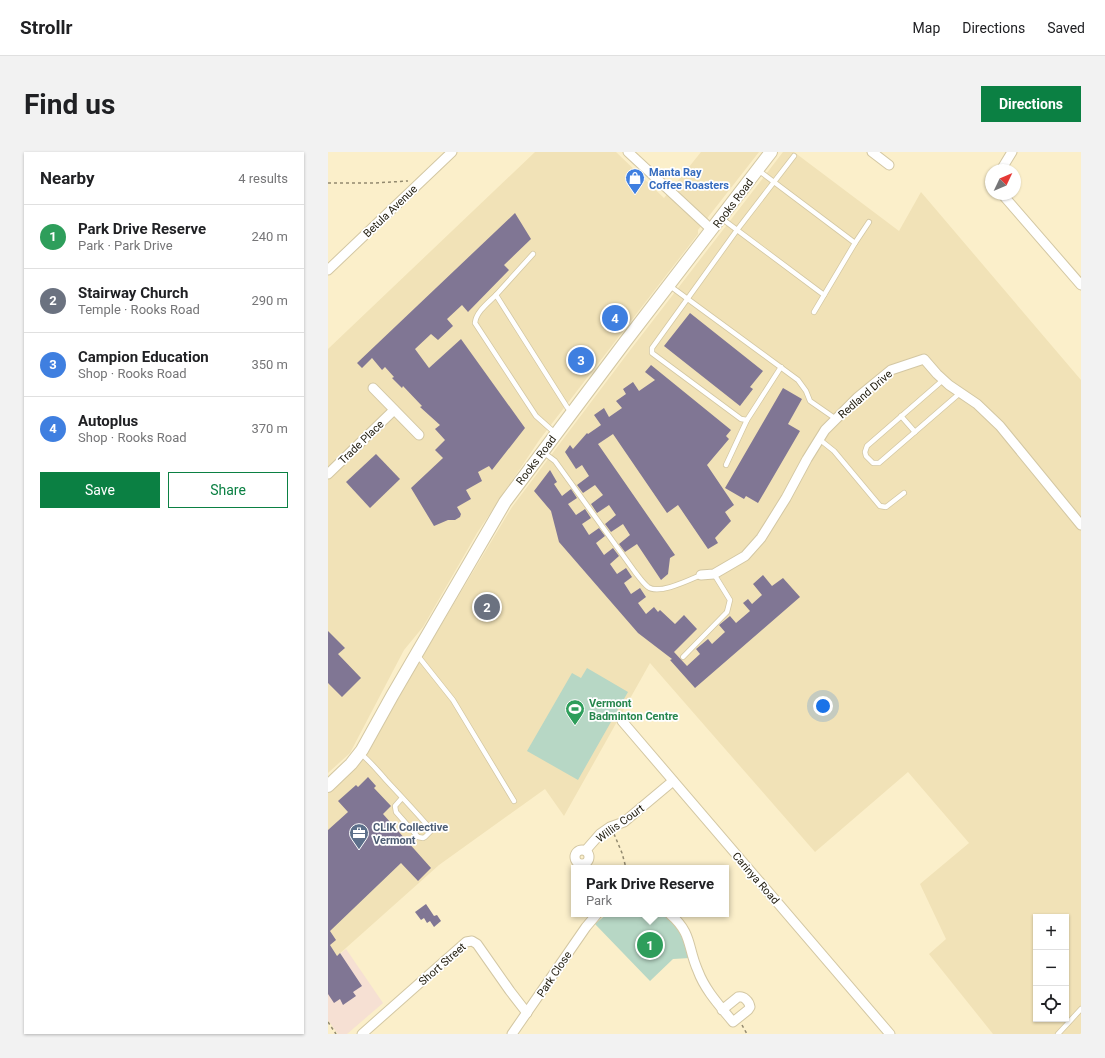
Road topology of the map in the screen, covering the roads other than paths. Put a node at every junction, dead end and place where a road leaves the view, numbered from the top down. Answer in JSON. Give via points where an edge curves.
{"nodes":[{"id":1,"x":452,"y":152,"type":"edge"},
{"id":2,"x":628,"y":152,"type":"edge"},
{"id":3,"x":771,"y":152,"type":"edge"},
{"id":4,"x":872,"y":152,"type":"edge"},
{"id":5,"x":1012,"y":152,"type":"edge"},
{"id":6,"x":794,"y":156,"type":"dead end"},
{"id":7,"x":1005,"y":164,"type":"edge"},
{"id":8,"x":889,"y":165,"type":"dead end"},
{"id":9,"x":758,"y":170,"type":"junction"},
{"id":10,"x":774,"y":182,"type":"junction"},
{"id":11,"x":1007,"y":200,"type":"edge"},
{"id":12,"x":721,"y":218,"type":"junction"},
{"id":13,"x":869,"y":222,"type":"dead end"},
{"id":14,"x":712,"y":230,"type":"junction"},
{"id":15,"x":737,"y":230,"type":"junction"},
{"id":16,"x":855,"y":243,"type":"junction"},
{"id":17,"x":533,"y":254,"type":"dead end"},
{"id":18,"x":328,"y":270,"type":"edge"},
{"id":19,"x":669,"y":285,"type":"junction"},
{"id":20,"x":1081,"y":285,"type":"edge"},
{"id":21,"x":496,"y":295,"type":"junction"},
{"id":22,"x":824,"y":295,"type":"junction"},
{"id":23,"x":687,"y":298,"type":"junction"},
{"id":24,"x":814,"y":312,"type":"dead end"},
{"id":25,"x":781,"y":368,"type":"junction"},
{"id":26,"x":943,"y":380,"type":"junction"},
{"id":27,"x":373,"y":388,"type":"dead end"},
{"id":28,"x":960,"y":393,"type":"junction"},
{"id":29,"x":394,"y":410,"type":"junction"},
{"id":30,"x":572,"y":413,"type":"junction"},
{"id":31,"x":901,"y":416,"type":"junction"},
{"id":32,"x":836,"y":419,"type":"junction"},
{"id":33,"x":747,"y":420,"type":"junction"},
{"id":34,"x":915,"y":432,"type":"junction"},
{"id":35,"x":556,"y":434,"type":"junction"},
{"id":36,"x":419,"y":435,"type":"dead end"},
{"id":37,"x":819,"y":439,"type":"junction"},
{"id":38,"x":543,"y":452,"type":"junction"},
{"id":39,"x":726,"y":465,"type":"dead end"},
{"id":40,"x":328,"y":474,"type":"edge"},
{"id":41,"x":904,"y":493,"type":"dead end"},
{"id":42,"x":1081,"y":525,"type":"edge"},
{"id":43,"x":714,"y":574,"type":"junction"},
{"id":44,"x":701,"y":575,"type":"joint"},
{"id":45,"x":416,"y":654,"type":"junction"},
{"id":46,"x":683,"y":657,"type":"dead end"},
{"id":47,"x":622,"y":721,"type":"dead end"},
{"id":48,"x":360,"y":753,"type":"junction"},
{"id":49,"x":673,"y":781,"type":"junction"},
{"id":50,"x":328,"y":786,"type":"edge"},
{"id":51,"x":402,"y":798,"type":"junction"},
{"id":52,"x":514,"y":801,"type":"dead end"},
{"id":53,"x":586,"y":850,"type":"dead end"},
{"id":54,"x":594,"y":917,"type":"edge"},
{"id":55,"x":673,"y":917,"type":"edge"},
{"id":56,"x":1081,"y":1009,"type":"edge"},
{"id":57,"x":722,"y":1010,"type":"dead end"},
{"id":58,"x":527,"y":1013,"type":"junction"},
{"id":59,"x":362,"y":1034,"type":"edge"},
{"id":60,"x":512,"y":1034,"type":"edge"},
{"id":61,"x":890,"y":1034,"type":"edge"},
{"id":62,"x":1058,"y":1034,"type":"edge"}],
"edges":[{"from":1,"to":18,"type":"street","name":"Betula Avenue"},
{"from":2,"to":14,"type":"street"},
{"from":3,"to":9,"type":"street","name":"Rooks Road"},
{"from":4,"to":8,"type":"street"},
{"from":5,"to":7,"type":"street"},
{"from":6,"to":10,"type":"lane"},
{"from":9,"to":10,"type":"lane"},
{"from":9,"to":12,"type":"street","name":"Rooks Road"},
{"from":10,"to":15,"type":"lane"},
{"from":10,"to":16,"type":"lane"},
{"from":11,"to":20,"type":"street"},
{"from":12,"to":14,"type":"street","name":"Rooks Road"},
{"from":12,"to":15,"type":"lane"},
{"from":13,"to":16,"type":"lane"},
{"from":14,"to":19,"type":"street","name":"Rooks Road"},
{"from":15,"to":22,"type":"lane"},
{"from":15,"to":23,"type":"lane"},
{"from":16,"to":22,"type":"lane"},
{"from":17,"to":21,"type":"lane"},
{"from":19,"to":23,"type":"lane"},
{"from":19,"to":30,"type":"street","name":"Rooks Road"},
{"from":21,"to":30,"type":"lane"},
{"from":21,"to":35,"type":"lane","via":[[475,318],[475,323],[536,416]]},
{"from":22,"to":24,"type":"lane"},
{"from":23,"to":25,"type":"lane"},
{"from":23,"to":33,"type":"lane","via":[[652,348],[652,353],[741,419]]},
{"from":25,"to":32,"type":"lane","via":[[798,380],[810,401]]},
{"from":25,"to":33,"type":"lane"},
{"from":26,"to":28,"type":"street","name":"Redland Drive"},
{"from":26,"to":31,"type":"lane"},
{"from":26,"to":32,"type":"street","name":"Redland Drive","via":[[924,359],[891,370]]},
{"from":27,"to":29,"type":"street"},
{"from":28,"to":34,"type":"lane"},
{"from":28,"to":42,"type":"street","name":"Redland Drive","via":[[977,404],[1000,426]]},
{"from":29,"to":36,"type":"street"},
{"from":29,"to":40,"type":"street","name":"Trade Place"},
{"from":30,"to":35,"type":"street","name":"Rooks Road"},
{"from":31,"to":34,"type":"lane"},
{"from":31,"to":34,"type":"lane","via":[[867,446],[865,452],[870,461],[879,463]]},
{"from":32,"to":37,"type":"street","name":"Redland Drive"},
{"from":33,"to":39,"type":"lane"},
{"from":35,"to":38,"type":"street","name":"Rooks Road"},
{"from":37,"to":41,"type":"lane","via":[[834,451],[880,506],[886,507]]},
{"from":37,"to":43,"type":"street","name":"Redland Drive","via":[[761,538],[745,556]]},
{"from":38,"to":44,"type":"lane","via":[[555,461],[648,587],[656,590],[674,586]]},
{"from":38,"to":45,"type":"street","name":"Rooks Road","via":[[505,502]]},
{"from":43,"to":44,"type":"street","name":"Redland Drive"},
{"from":43,"to":46,"type":"lane","via":[[730,600],[727,612]]},
{"from":45,"to":48,"type":"street","name":"Rooks Road"},
{"from":45,"to":52,"type":"lane","via":[[453,700]]},
{"from":47,"to":49,"type":"street","name":"Carinya Road"},
{"from":48,"to":50,"type":"street","name":"Rooks Road"},
{"from":48,"to":51,"type":"lane"},
{"from":49,"to":53,"type":"street","name":"Willis Court","via":[[624,822],[600,834]]},
{"from":49,"to":61,"type":"street","name":"Carinya Road"},
{"from":51,"to":51,"type":"lane","via":[[430,829],[425,837],[418,837],[396,812],[395,806]]},
{"from":54,"to":58,"type":"street","name":"Park Close"},
{"from":55,"to":57,"type":"street","via":[[683,927],[697,970]]},
{"from":56,"to":62,"type":"lane"},
{"from":58,"to":59,"type":"street","name":"Short Street","via":[[472,940],[466,942]]},
{"from":58,"to":60,"type":"street","name":"Park Close"}]}
